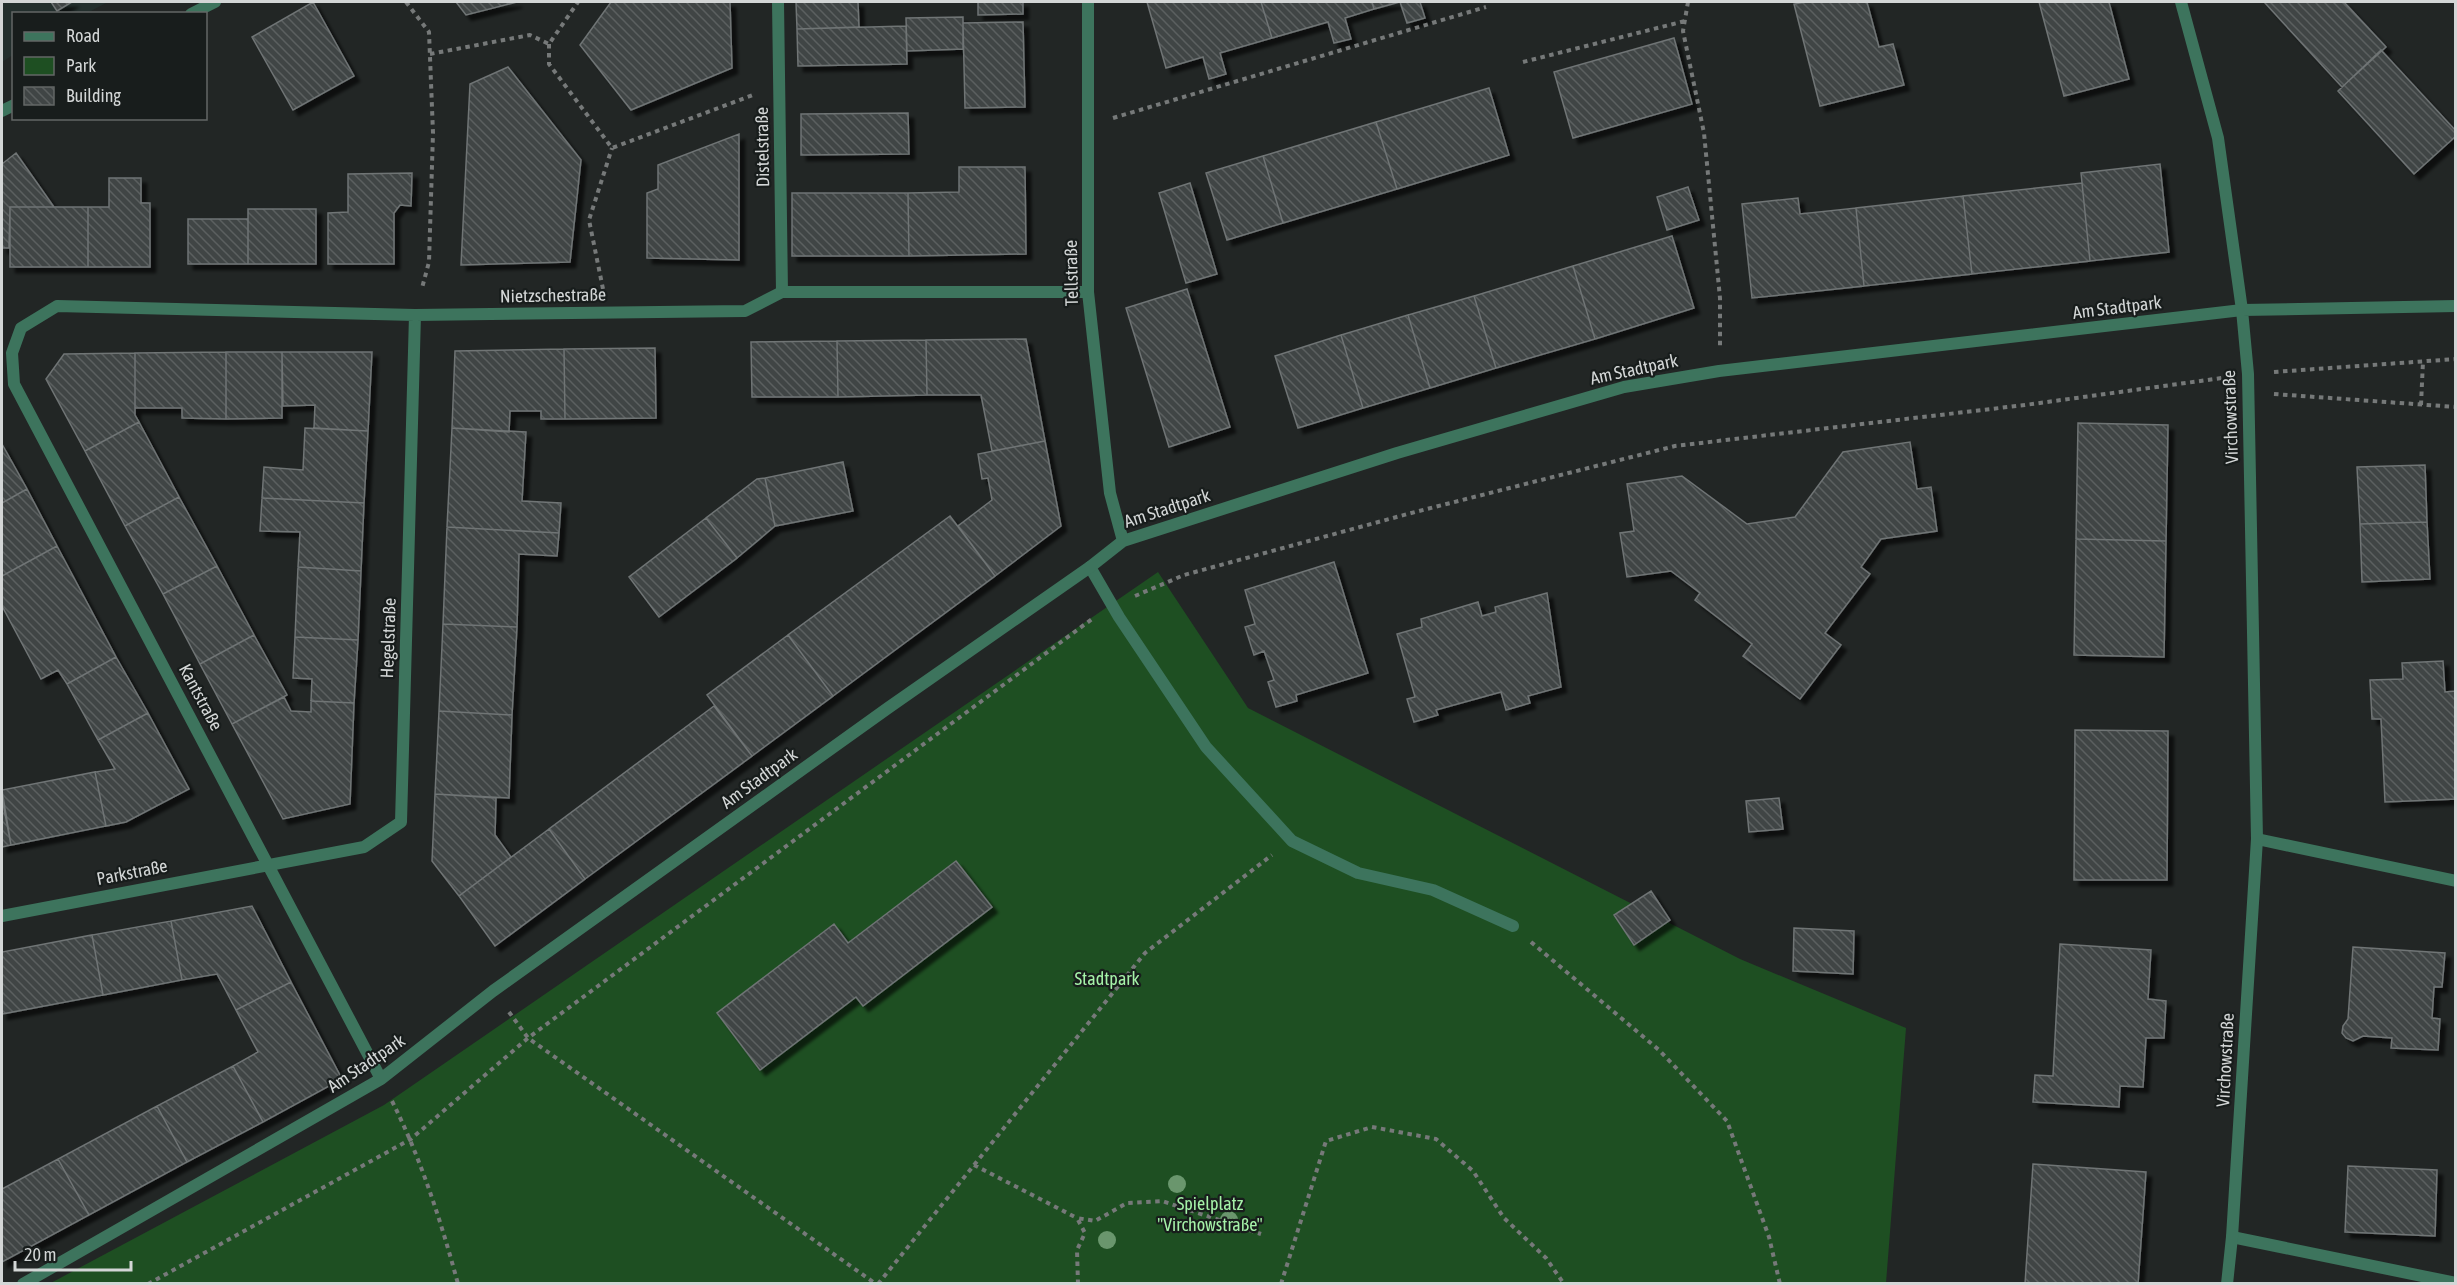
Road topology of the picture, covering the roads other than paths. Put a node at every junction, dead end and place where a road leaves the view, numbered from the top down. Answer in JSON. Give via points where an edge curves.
{"nodes":[{"id":1,"x":215,"y":2,"type":"edge"},
{"id":2,"x":778,"y":2,"type":"edge"},
{"id":3,"x":1088,"y":2,"type":"edge"},
{"id":4,"x":2181,"y":2,"type":"edge"},
{"id":5,"x":195,"y":12,"type":"edge"},
{"id":6,"x":782,"y":292,"type":"junction"},
{"id":7,"x":1088,"y":292,"type":"junction"},
{"id":8,"x":2456,"y":306,"type":"edge"},
{"id":9,"x":2242,"y":310,"type":"junction"},
{"id":10,"x":415,"y":315,"type":"junction"},
{"id":11,"x":21,"y":328,"type":"joint"},
{"id":12,"x":1123,"y":541,"type":"junction"},
{"id":13,"x":1090,"y":567,"type":"junction"},
{"id":14,"x":2257,"y":839,"type":"junction"},
{"id":15,"x":270,"y":864,"type":"junction"},
{"id":16,"x":2456,"y":881,"type":"edge"},
{"id":17,"x":2,"y":916,"type":"edge"},
{"id":18,"x":1513,"y":926,"type":"road end"},
{"id":19,"x":381,"y":1079,"type":"junction"},
{"id":20,"x":2232,"y":1238,"type":"junction"},
{"id":21,"x":2456,"y":1283,"type":"edge"},
{"id":22,"x":23,"y":1284,"type":"edge"},
{"id":23,"x":2227,"y":1284,"type":"edge"}],
"edges":[{"from":1,"to":5,"type":"street"},
{"from":2,"to":6,"type":"street","name":"Distelstraße"},
{"from":3,"to":7,"type":"street","name":"Tellstraße"},
{"from":4,"to":9,"type":"street","name":"Virchowstraße","via":[[2218,138]]},
{"from":6,"to":7,"type":"street","name":"Nietzschestraße"},
{"from":6,"to":10,"type":"street","name":"Nietzschestraße","via":[[745,311]]},
{"from":7,"to":12,"type":"street","name":"Tellstraße","via":[[1110,493]]},
{"from":8,"to":9,"type":"street","name":"Am Stadtpark"},
{"from":9,"to":12,"type":"street","name":"Am Stadtpark","via":[[1719,371],[1624,387],[1397,453]]},
{"from":9,"to":14,"type":"street","name":"Virchowstraße","via":[[2249,392]]},
{"from":10,"to":11,"type":"street","name":"Nietzschestraße","via":[[57,306]]},
{"from":10,"to":15,"type":"street","name":"Hegelstraße","via":[[401,822],[364,847]]},
{"from":11,"to":15,"type":"street","name":"Kantstraße","via":[[12,353],[14,384]]},
{"from":12,"to":13,"type":"street","name":"Am Stadtpark"},
{"from":13,"to":18,"type":"street","via":[[1206,747],[1293,841],[1358,873],[1433,890]]},
{"from":13,"to":19,"type":"street","name":"Am Stadtpark","via":[[493,991]]},
{"from":14,"to":16,"type":"street"},
{"from":14,"to":20,"type":"street","name":"Virchowstraße"},
{"from":15,"to":17,"type":"street","name":"Parkstraße"},
{"from":15,"to":19,"type":"street","name":"Kantstraße"},
{"from":19,"to":22,"type":"street","name":"Am Stadtpark"},
{"from":20,"to":21,"type":"street"},
{"from":20,"to":23,"type":"street","name":"Virchowstraße"}]}
